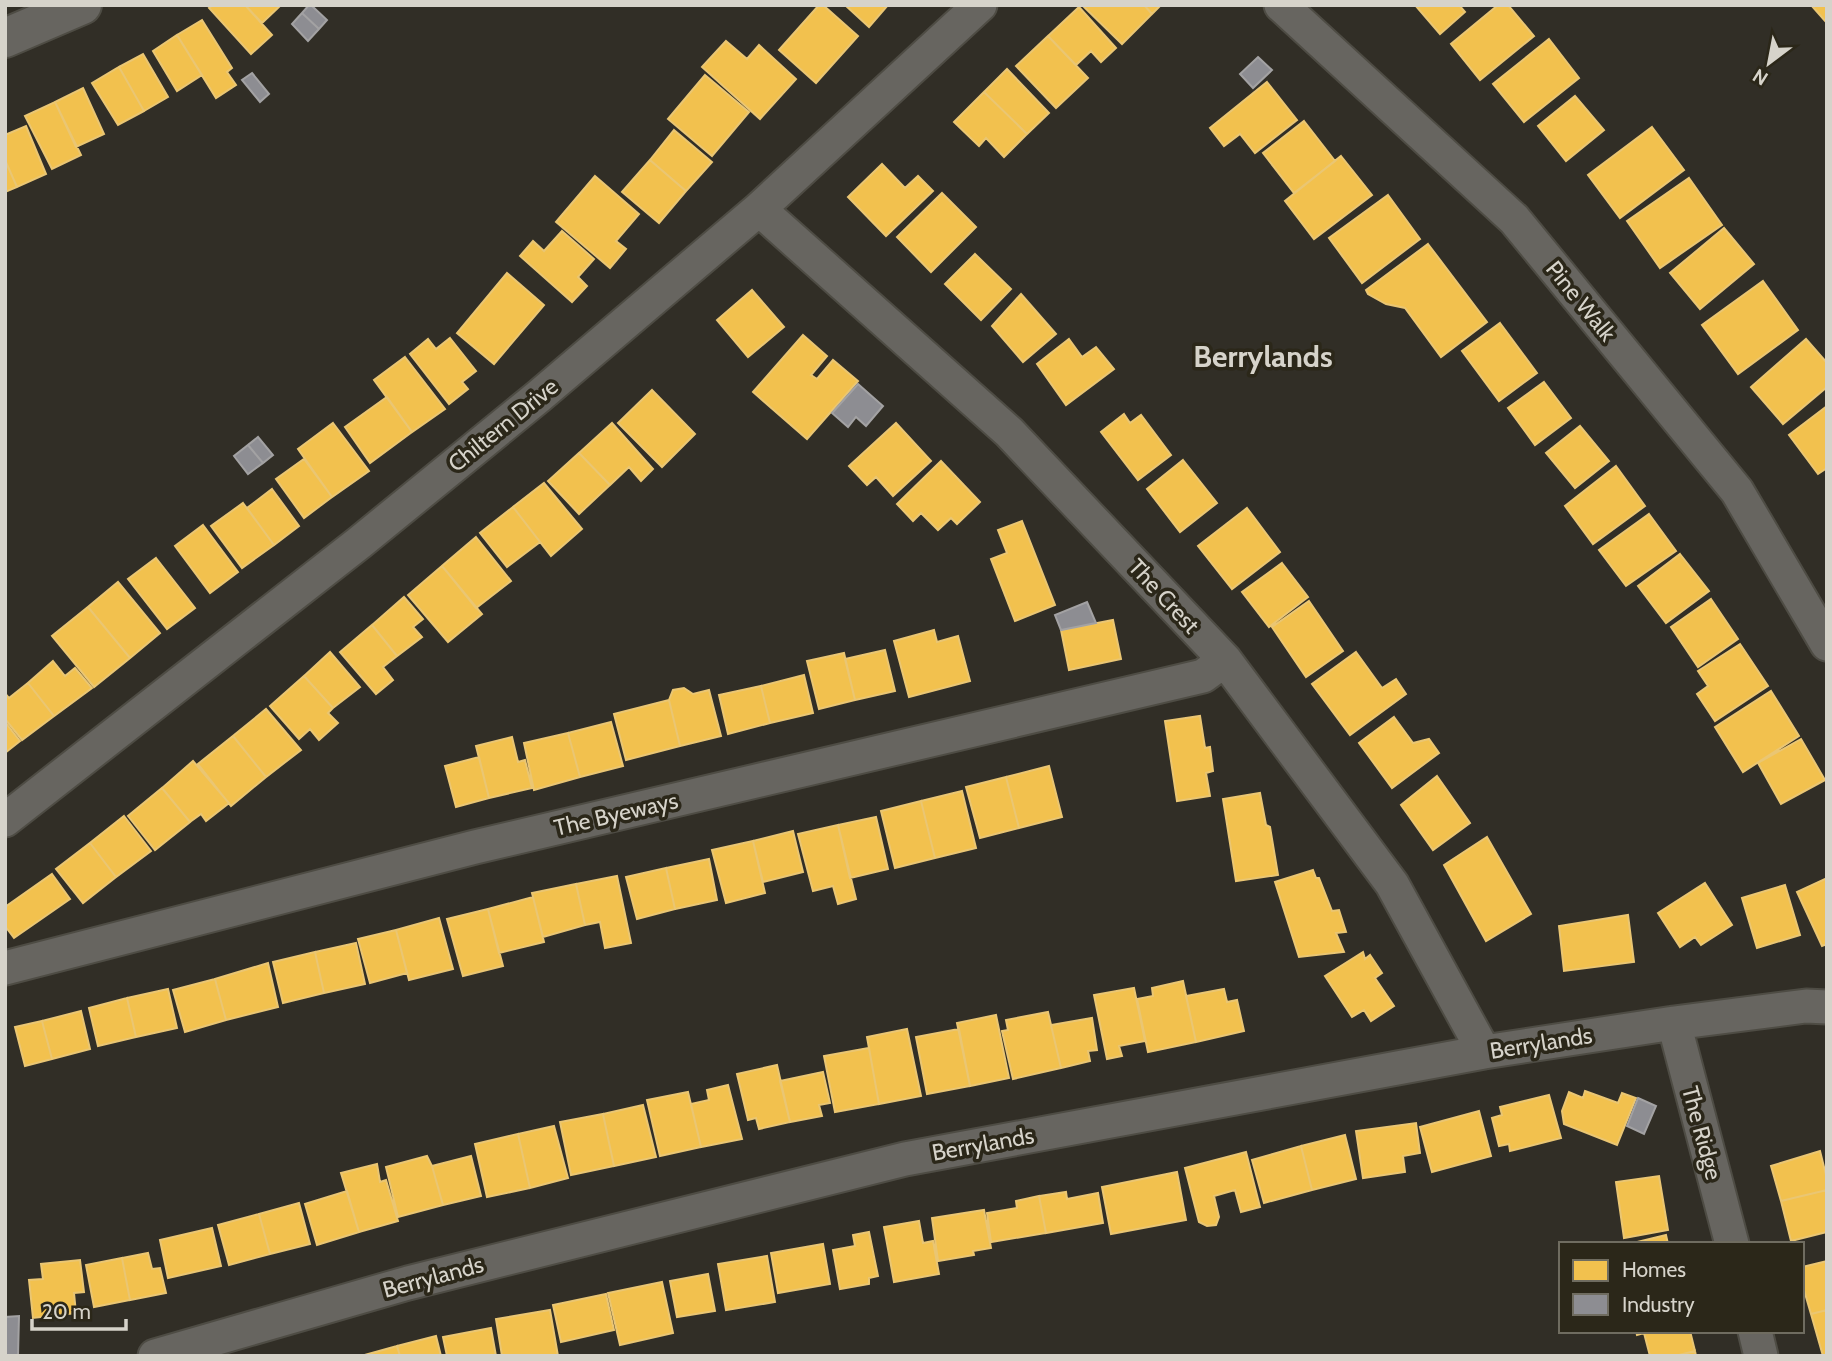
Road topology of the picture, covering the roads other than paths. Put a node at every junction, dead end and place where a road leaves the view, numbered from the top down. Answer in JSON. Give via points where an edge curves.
{"nodes":[{"id":1,"x":82,"y":5,"type":"edge"},
{"id":2,"x":980,"y":5,"type":"edge"},
{"id":3,"x":1281,"y":5,"type":"edge"},
{"id":4,"x":5,"y":38,"type":"edge"},
{"id":5,"x":759,"y":209,"type":"junction"},
{"id":6,"x":1827,"y":644,"type":"edge"},
{"id":7,"x":1225,"y":660,"type":"junction"},
{"id":8,"x":5,"y":820,"type":"edge"},
{"id":9,"x":5,"y":968,"type":"edge"},
{"id":10,"x":1827,"y":1007,"type":"edge"},
{"id":11,"x":1674,"y":1023,"type":"junction"},
{"id":12,"x":1485,"y":1052,"type":"junction"},
{"id":13,"x":1731,"y":1242,"type":"edge"},
{"id":14,"x":1755,"y":1333,"type":"edge"},
{"id":15,"x":155,"y":1356,"type":"edge"},
{"id":16,"x":1761,"y":1356,"type":"edge"}],
"edges":[{"from":1,"to":4,"type":"street"},
{"from":2,"to":5,"type":"street","name":"Chiltern Drive"},
{"from":3,"to":6,"type":"street","name":"Pine Walk","via":[[1514,219],[1737,491]]},
{"from":5,"to":7,"type":"street","name":"The Crest","via":[[1009,432]]},
{"from":5,"to":8,"type":"street","name":"Chiltern Drive","via":[[538,397]]},
{"from":7,"to":9,"type":"street","name":"The Byeways","via":[[1203,676],[488,844]]},
{"from":7,"to":12,"type":"street","name":"The Crest","via":[[1392,884]]},
{"from":10,"to":11,"type":"street","name":"Berrylands"},
{"from":11,"to":12,"type":"street","name":"Berrylands"},
{"from":11,"to":13,"type":"street","name":"The Ridge"},
{"from":12,"to":15,"type":"street","name":"Berrylands","via":[[905,1159],[408,1283]]},
{"from":14,"to":16,"type":"street"}]}
